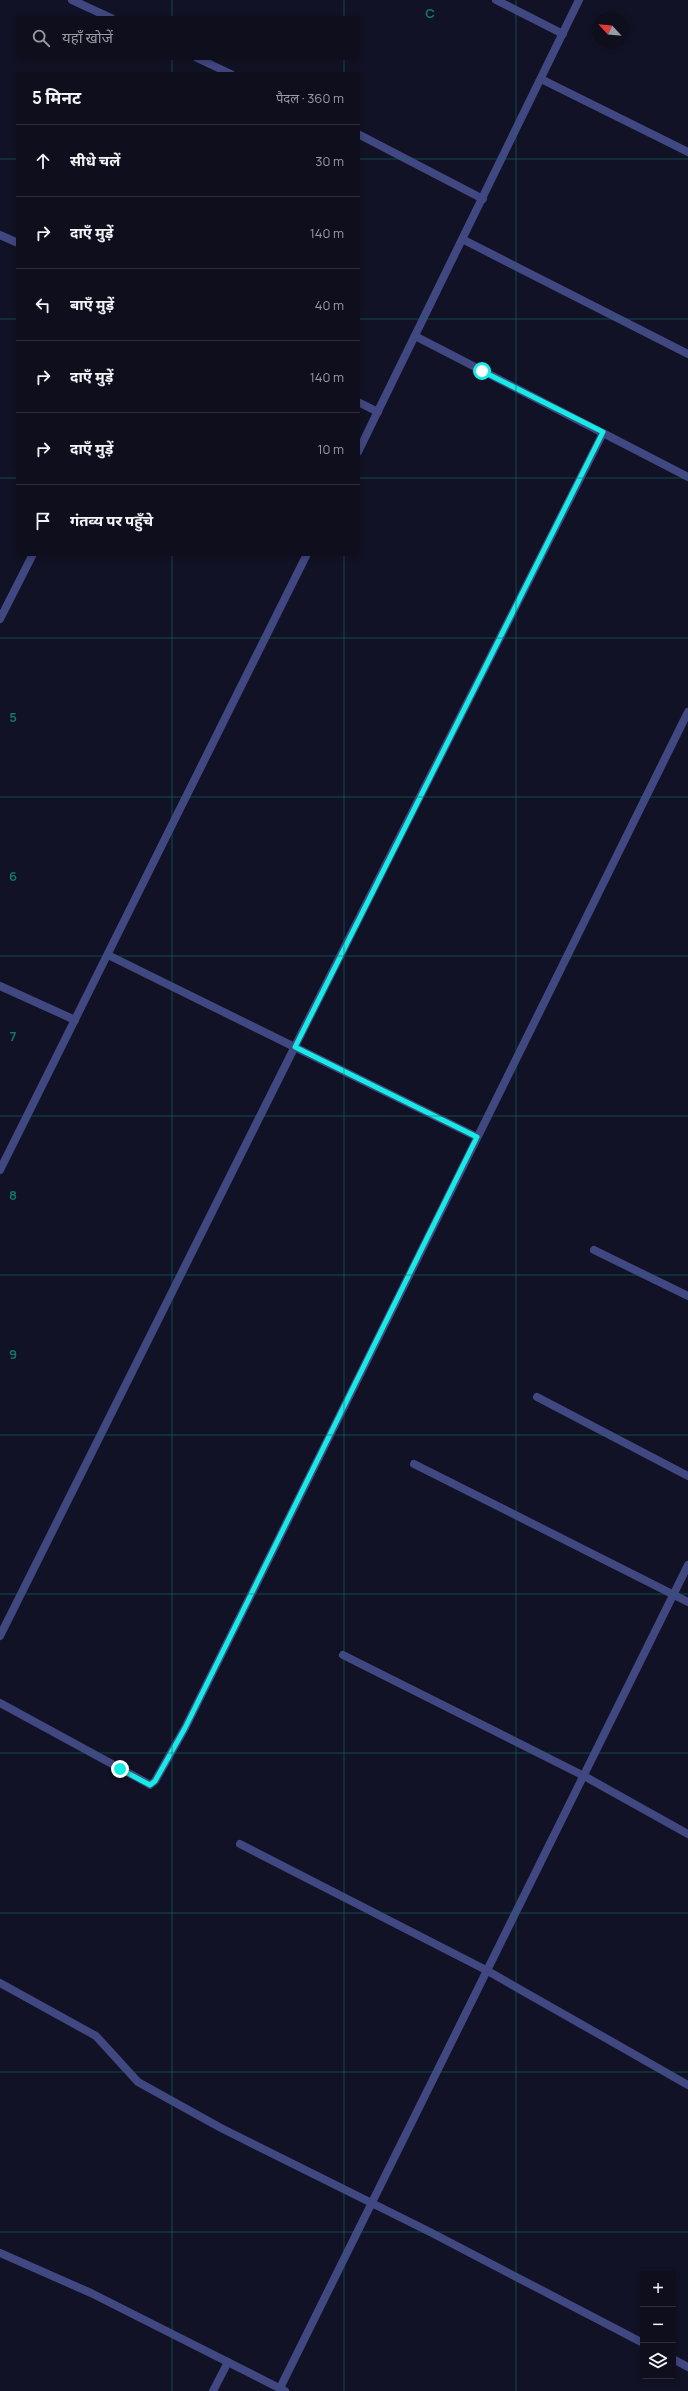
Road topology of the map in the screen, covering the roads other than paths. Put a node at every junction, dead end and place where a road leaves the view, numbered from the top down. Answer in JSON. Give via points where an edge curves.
{"nodes":[{"id":1,"x":72,"y":0,"type":"edge"},
{"id":2,"x":496,"y":0,"type":"edge"},
{"id":3,"x":579,"y":0,"type":"edge"},
{"id":4,"x":107,"y":16,"type":"edge"},
{"id":5,"x":563,"y":34,"type":"junction"},
{"id":6,"x":201,"y":60,"type":"edge"},
{"id":7,"x":227,"y":72,"type":"edge"},
{"id":8,"x":541,"y":79,"type":"junction"},
{"id":9,"x":360,"y":135,"type":"edge"},
{"id":10,"x":688,"y":152,"type":"edge"},
{"id":11,"x":483,"y":199,"type":"junction"},
{"id":12,"x":0,"y":235,"type":"edge"},
{"id":13,"x":464,"y":240,"type":"junction"},
{"id":14,"x":16,"y":242,"type":"edge"},
{"id":15,"x":415,"y":336,"type":"junction"},
{"id":16,"x":688,"y":354,"type":"edge"},
{"id":17,"x":360,"y":403,"type":"edge"},
{"id":18,"x":378,"y":412,"type":"junction"},
{"id":19,"x":603,"y":432,"type":"junction"},
{"id":20,"x":360,"y":448,"type":"edge"},
{"id":21,"x":688,"y":477,"type":"edge"},
{"id":22,"x":32,"y":556,"type":"edge"},
{"id":23,"x":306,"y":556,"type":"edge"},
{"id":24,"x":0,"y":618,"type":"edge"},
{"id":25,"x":688,"y":712,"type":"edge"},
{"id":26,"x":108,"y":955,"type":"junction"},
{"id":27,"x":0,"y":986,"type":"edge"},
{"id":28,"x":75,"y":1020,"type":"junction"},
{"id":29,"x":295,"y":1047,"type":"junction"},
{"id":30,"x":477,"y":1137,"type":"junction"},
{"id":31,"x":0,"y":1170,"type":"edge"},
{"id":32,"x":594,"y":1250,"type":"dead end"},
{"id":33,"x":688,"y":1296,"type":"edge"},
{"id":34,"x":537,"y":1397,"type":"dead end"},
{"id":35,"x":414,"y":1464,"type":"dead end"},
{"id":36,"x":688,"y":1476,"type":"edge"},
{"id":37,"x":688,"y":1565,"type":"edge"},
{"id":38,"x":674,"y":1595,"type":"junction"},
{"id":39,"x":688,"y":1602,"type":"edge"},
{"id":40,"x":0,"y":1636,"type":"edge"},
{"id":41,"x":343,"y":1655,"type":"dead end"},
{"id":42,"x":0,"y":1703,"type":"edge"},
{"id":43,"x":584,"y":1776,"type":"junction"},
{"id":44,"x":688,"y":1834,"type":"edge"},
{"id":45,"x":240,"y":1844,"type":"dead end"},
{"id":46,"x":486,"y":1970,"type":"junction"},
{"id":47,"x":0,"y":1983,"type":"edge"},
{"id":48,"x":688,"y":2086,"type":"edge"},
{"id":49,"x":372,"y":2203,"type":"junction"},
{"id":50,"x":0,"y":2253,"type":"edge"},
{"id":51,"x":640,"y":2341,"type":"edge"},
{"id":52,"x":676,"y":2361,"type":"edge"},
{"id":53,"x":228,"y":2362,"type":"junction"},
{"id":54,"x":688,"y":2367,"type":"edge"},
{"id":55,"x":282,"y":2390,"type":"edge"},
{"id":56,"x":213,"y":2391,"type":"edge"}],
"edges":[{"from":1,"to":4,"type":"street"},
{"from":2,"to":5,"type":"street"},
{"from":3,"to":5,"type":"street"},
{"from":5,"to":8,"type":"street"},
{"from":6,"to":7,"type":"street"},
{"from":8,"to":10,"type":"street"},
{"from":8,"to":11,"type":"street"},
{"from":9,"to":11,"type":"street"},
{"from":11,"to":13,"type":"street"},
{"from":12,"to":14,"type":"street"},
{"from":13,"to":15,"type":"street"},
{"from":13,"to":16,"type":"street"},
{"from":15,"to":18,"type":"street"},
{"from":15,"to":19,"type":"street"},
{"from":17,"to":18,"type":"street"},
{"from":18,"to":20,"type":"street"},
{"from":19,"to":21,"type":"street"},
{"from":19,"to":29,"type":"street"},
{"from":22,"to":24,"type":"street"},
{"from":23,"to":26,"type":"street"},
{"from":25,"to":30,"type":"street"},
{"from":26,"to":28,"type":"street"},
{"from":26,"to":29,"type":"street"},
{"from":27,"to":28,"type":"street"},
{"from":28,"to":31,"type":"street"},
{"from":29,"to":30,"type":"street"},
{"from":29,"to":40,"type":"street","via":[[157,1317]]},
{"from":30,"to":42,"type":"street","via":[[185,1728],[155,1781],[150,1785]]},
{"from":32,"to":33,"type":"street"},
{"from":34,"to":36,"type":"street"},
{"from":35,"to":38,"type":"street"},
{"from":37,"to":38,"type":"street"},
{"from":38,"to":39,"type":"street"},
{"from":38,"to":43,"type":"street"},
{"from":41,"to":43,"type":"street"},
{"from":43,"to":44,"type":"street"},
{"from":43,"to":46,"type":"street"},
{"from":45,"to":46,"type":"street"},
{"from":46,"to":48,"type":"street"},
{"from":46,"to":49,"type":"street"},
{"from":47,"to":49,"type":"street","via":[[96,2036],[138,2082],[221,2128]]},
{"from":49,"to":51,"type":"street"},
{"from":49,"to":55,"type":"street"},
{"from":50,"to":53,"type":"street","via":[[92,2293]]},
{"from":52,"to":54,"type":"street"},
{"from":53,"to":55,"type":"street"},
{"from":53,"to":56,"type":"street"}]}
